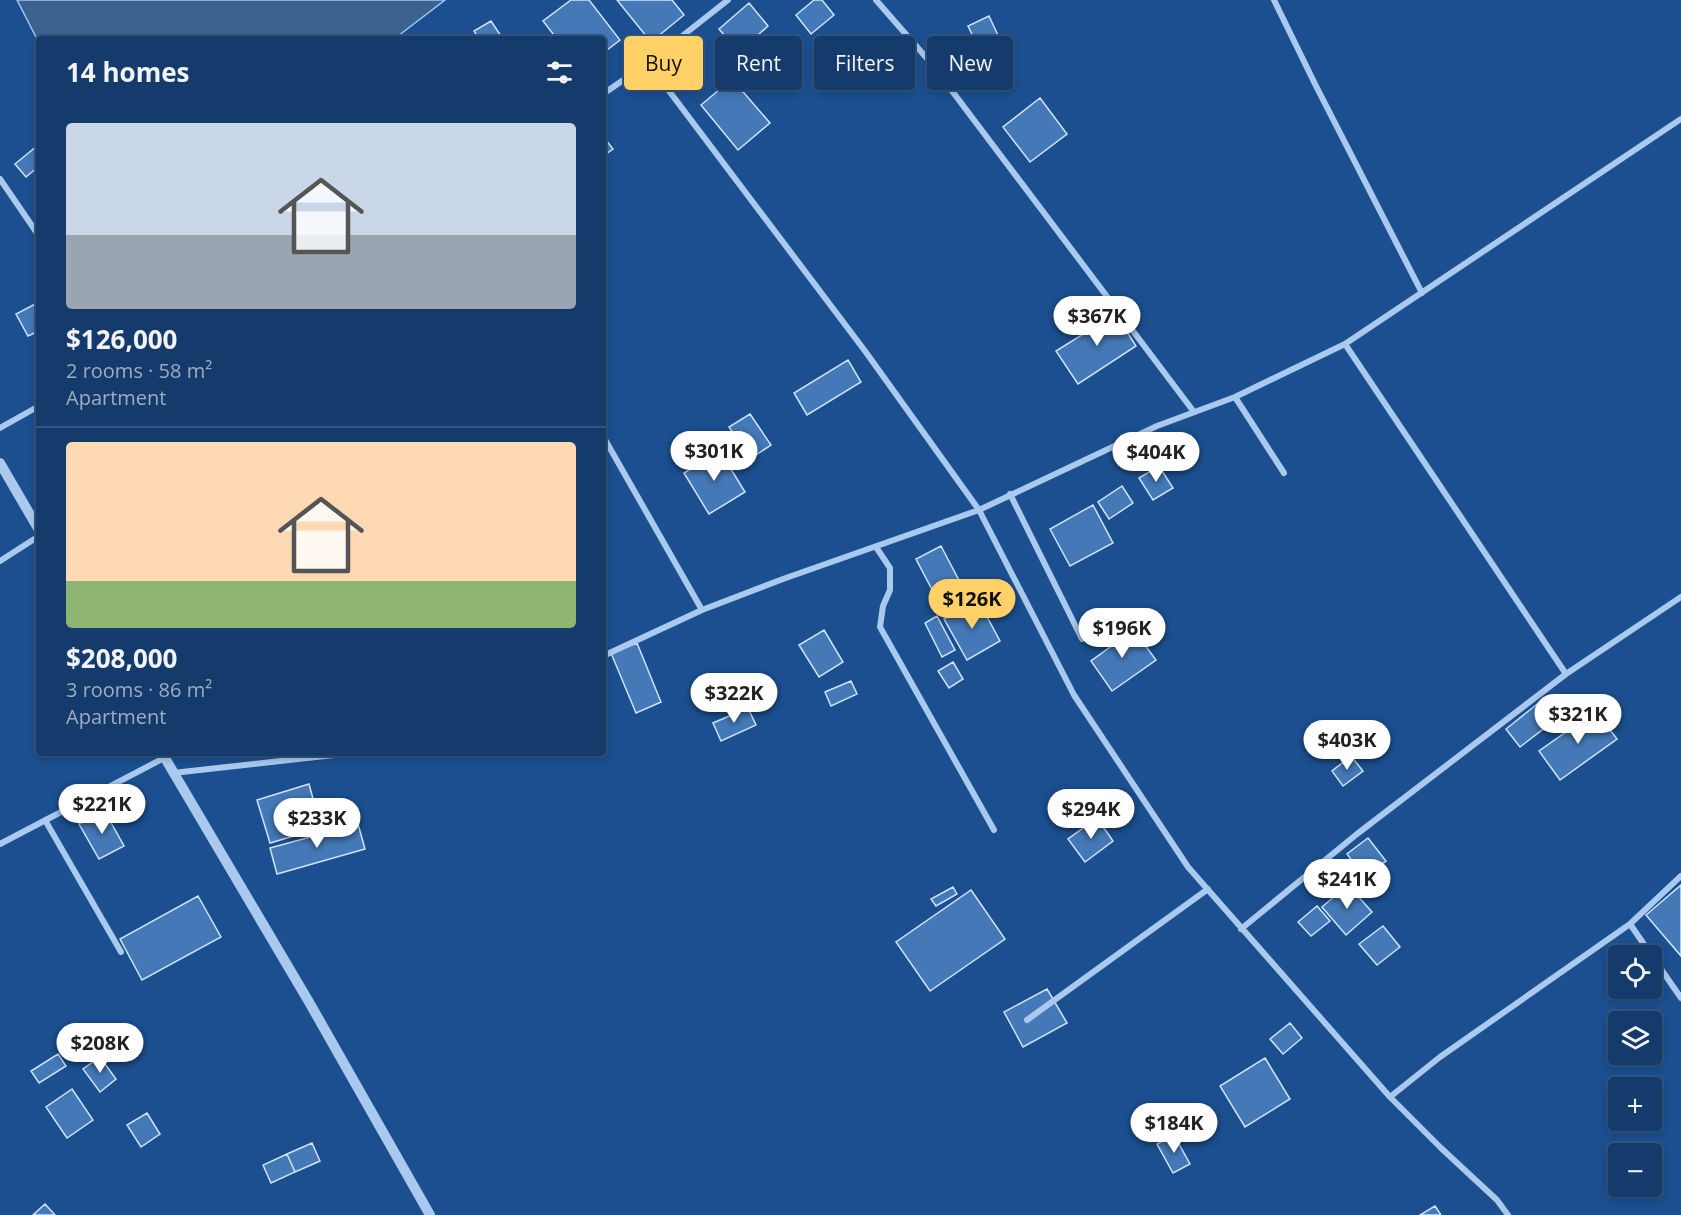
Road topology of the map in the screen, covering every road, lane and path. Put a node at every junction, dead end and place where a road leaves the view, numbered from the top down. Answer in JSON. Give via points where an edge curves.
{"nodes":[{"id":1,"x":728,"y":0,"type":"edge"},
{"id":2,"x":876,"y":0,"type":"edge"},
{"id":3,"x":1274,"y":0,"type":"edge"},
{"id":4,"x":682,"y":36,"type":"edge"},
{"id":5,"x":624,"y":80,"type":"edge"},
{"id":6,"x":668,"y":90,"type":"edge"},
{"id":7,"x":606,"y":92,"type":"edge"},
{"id":8,"x":1681,"y":119,"type":"edge"},
{"id":9,"x":0,"y":179,"type":"edge"},
{"id":10,"x":36,"y":232,"type":"edge"},
{"id":11,"x":1422,"y":293,"type":"junction"},
{"id":12,"x":1345,"y":344,"type":"junction"},
{"id":13,"x":1235,"y":397,"type":"junction"},
{"id":14,"x":36,"y":407,"type":"edge"},
{"id":15,"x":1194,"y":411,"type":"junction"},
{"id":16,"x":0,"y":428,"type":"edge"},
{"id":17,"x":606,"y":441,"type":"edge"},
{"id":18,"x":0,"y":463,"type":"edge"},
{"id":19,"x":1284,"y":473,"type":"dead end"},
{"id":20,"x":1010,"y":494,"type":"junction"},
{"id":21,"x":979,"y":510,"type":"junction"},
{"id":22,"x":36,"y":525,"type":"edge"},
{"id":23,"x":36,"y":538,"type":"edge"},
{"id":24,"x":876,"y":548,"type":"junction"},
{"id":25,"x":0,"y":561,"type":"edge"},
{"id":26,"x":1681,"y":597,"type":"edge"},
{"id":27,"x":702,"y":610,"type":"junction"},
{"id":28,"x":1082,"y":639,"type":"dead end"},
{"id":29,"x":606,"y":655,"type":"edge"},
{"id":30,"x":1566,"y":674,"type":"junction"},
{"id":31,"x":161,"y":756,"type":"edge"},
{"id":32,"x":164,"y":756,"type":"edge"},
{"id":33,"x":325,"y":756,"type":"edge"},
{"id":34,"x":173,"y":773,"type":"junction"},
{"id":35,"x":45,"y":820,"type":"junction"},
{"id":36,"x":994,"y":830,"type":"dead end"},
{"id":37,"x":0,"y":844,"type":"edge"},
{"id":38,"x":1681,"y":876,"type":"edge"},
{"id":39,"x":1208,"y":889,"type":"junction"},
{"id":40,"x":1630,"y":924,"type":"junction"},
{"id":41,"x":1241,"y":928,"type":"junction"},
{"id":42,"x":121,"y":952,"type":"dead end"},
{"id":43,"x":1681,"y":998,"type":"edge"},
{"id":44,"x":1027,"y":1020,"type":"dead end"},
{"id":45,"x":1390,"y":1097,"type":"junction"},
{"id":46,"x":430,"y":1215,"type":"edge"},
{"id":47,"x":1508,"y":1215,"type":"edge"}],
"edges":[{"from":1,"to":4,"type":"street"},
{"from":2,"to":15,"type":"street","via":[[931,63]]},
{"from":3,"to":11,"type":"street"},
{"from":5,"to":7,"type":"street"},
{"from":6,"to":21,"type":"street"},
{"from":8,"to":11,"type":"street"},
{"from":9,"to":10,"type":"street"},
{"from":11,"to":12,"type":"street"},
{"from":12,"to":13,"type":"street"},
{"from":12,"to":30,"type":"street"},
{"from":13,"to":15,"type":"street"},
{"from":13,"to":19,"type":"street"},
{"from":14,"to":16,"type":"street"},
{"from":15,"to":20,"type":"street"},
{"from":17,"to":27,"type":"street"},
{"from":18,"to":22,"type":"street"},
{"from":20,"to":21,"type":"street"},
{"from":20,"to":28,"type":"street"},
{"from":21,"to":24,"type":"street"},
{"from":21,"to":39,"type":"street","via":[[1074,695],[1188,867]]},
{"from":23,"to":25,"type":"street"},
{"from":24,"to":27,"type":"street"},
{"from":24,"to":36,"type":"street","via":[[890,568],[890,590],[880,627]]},
{"from":26,"to":30,"type":"street"},
{"from":27,"to":29,"type":"street"},
{"from":30,"to":41,"type":"street"},
{"from":31,"to":35,"type":"street"},
{"from":32,"to":34,"type":"street"},
{"from":33,"to":34,"type":"street"},
{"from":34,"to":46,"type":"street"},
{"from":35,"to":37,"type":"street"},
{"from":35,"to":42,"type":"street"},
{"from":38,"to":40,"type":"street"},
{"from":39,"to":41,"type":"street"},
{"from":39,"to":44,"type":"street"},
{"from":40,"to":43,"type":"street"},
{"from":40,"to":45,"type":"street","via":[[1440,1057]]},
{"from":41,"to":45,"type":"street"},
{"from":45,"to":47,"type":"street"}]}
